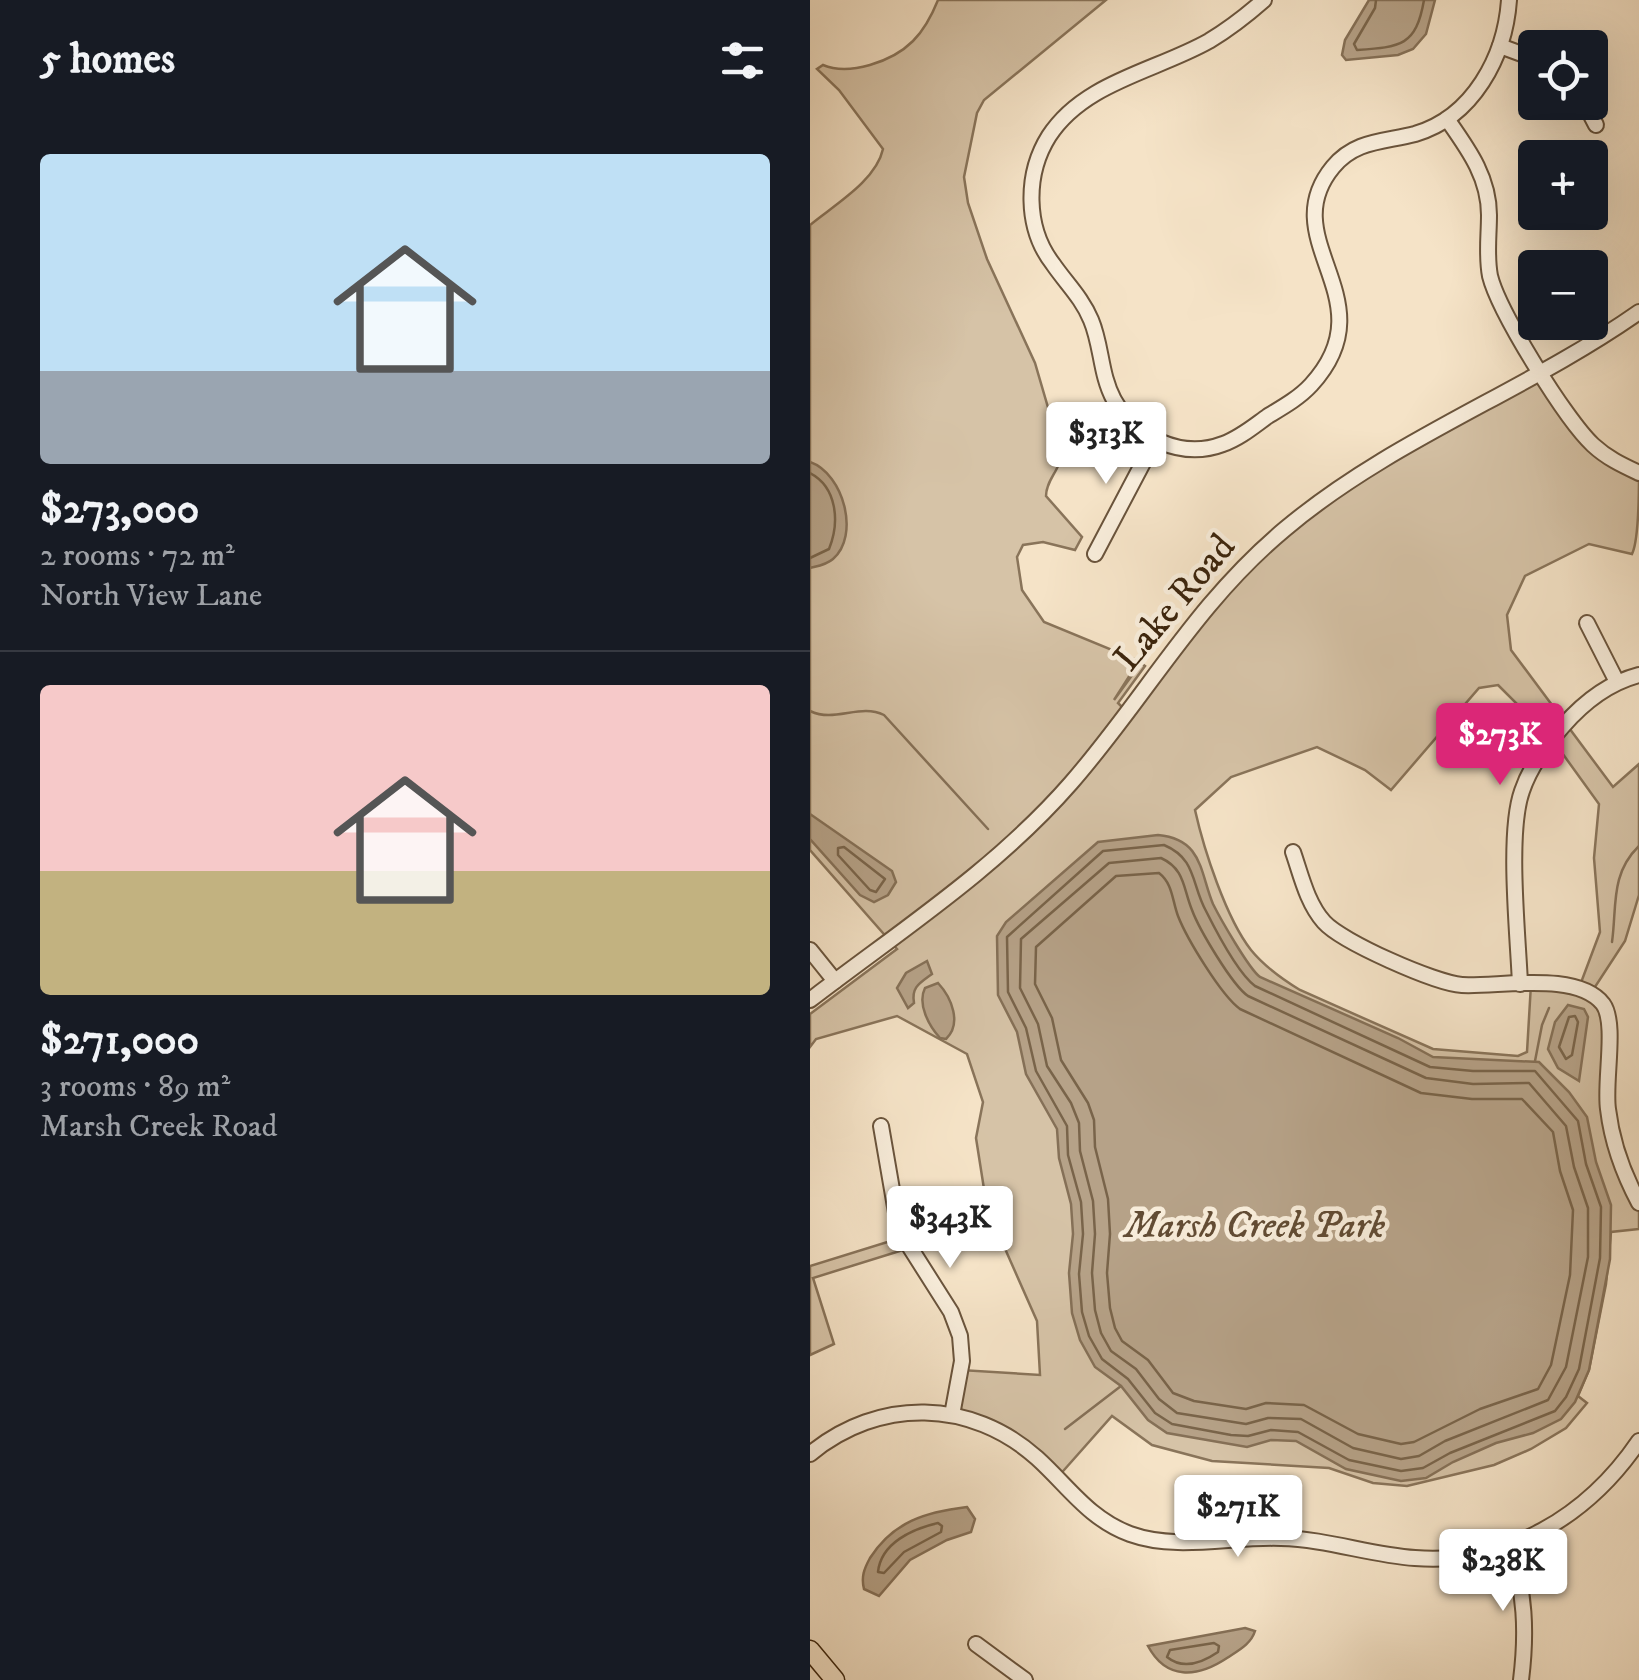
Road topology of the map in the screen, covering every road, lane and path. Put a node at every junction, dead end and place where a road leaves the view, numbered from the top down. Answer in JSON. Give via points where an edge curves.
{"nodes":[{"id":1,"x":1264,"y":0,"type":"edge"},
{"id":2,"x":1509,"y":0,"type":"edge"},
{"id":3,"x":1500,"y":46,"type":"junction"},
{"id":4,"x":1518,"y":53,"type":"edge"},
{"id":5,"x":1447,"y":119,"type":"junction"},
{"id":6,"x":1593,"y":120,"type":"edge"},
{"id":7,"x":1596,"y":125,"type":"dead end"},
{"id":8,"x":1639,"y":312,"type":"edge"},
{"id":9,"x":1541,"y":372,"type":"junction"},
{"id":10,"x":1155,"y":440,"type":"junction"},
{"id":11,"x":1639,"y":473,"type":"edge"},
{"id":12,"x":1096,"y":554,"type":"dead end"},
{"id":13,"x":1587,"y":623,"type":"dead end"},
{"id":14,"x":1639,"y":675,"type":"edge"},
{"id":15,"x":1617,"y":682,"type":"junction"},
{"id":16,"x":1293,"y":852,"type":"dead end"},
{"id":17,"x":810,"y":950,"type":"edge"},
{"id":18,"x":834,"y":981,"type":"junction"},
{"id":19,"x":1520,"y":984,"type":"junction"},
{"id":20,"x":810,"y":1000,"type":"edge"},
{"id":21,"x":881,"y":1126,"type":"dead end"},
{"id":22,"x":1639,"y":1203,"type":"edge"},
{"id":23,"x":952,"y":1414,"type":"junction"},
{"id":24,"x":1639,"y":1441,"type":"edge"},
{"id":25,"x":810,"y":1454,"type":"edge"},
{"id":26,"x":1510,"y":1545,"type":"junction"},
{"id":27,"x":976,"y":1644,"type":"dead end"},
{"id":28,"x":810,"y":1650,"type":"edge"},
{"id":29,"x":835,"y":1680,"type":"edge"},
{"id":30,"x":1025,"y":1680,"type":"edge"},
{"id":31,"x":1522,"y":1680,"type":"edge"}],
"edges":[{"from":1,"to":10,"type":"street","via":[[1208,41],[1086,99],[1064,116],[1036,162],[1032,208],[1038,238],[1084,304],[1117,404]]},
{"from":2,"to":3,"type":"street"},
{"from":3,"to":4,"type":"street"},
{"from":3,"to":5,"type":"street","via":[[1477,90]]},
{"from":5,"to":9,"type":"street","via":[[1486,189],[1488,260],[1497,298]]},
{"from":5,"to":10,"type":"street","via":[[1362,145],[1323,182],[1314,224],[1336,285],[1340,320],[1326,366],[1307,389],[1220,446],[1189,450]]},
{"from":6,"to":7,"type":"street"},
{"from":8,"to":9,"type":"street","name":"Lake Road"},
{"from":9,"to":11,"type":"street","via":[[1593,445]]},
{"from":9,"to":18,"type":"street","name":"Lake Road","via":[[1374,463],[1284,530],[1198,616],[1092,758],[1026,830]]},
{"from":10,"to":12,"type":"street"},
{"from":13,"to":15,"type":"street"},
{"from":14,"to":15,"type":"street"},
{"from":15,"to":19,"type":"street","via":[[1558,731],[1522,791],[1515,822]]},
{"from":16,"to":19,"type":"street","via":[[1316,911],[1344,938],[1448,983]]},
{"from":17,"to":18,"type":"street"},
{"from":18,"to":20,"type":"street","name":"Lake Road"},
{"from":19,"to":22,"type":"street","via":[[1579,988],[1606,1010],[1608,1111]]},
{"from":21,"to":23,"type":"street","via":[[899,1230],[960,1336]]},
{"from":23,"to":25,"type":"street","via":[[878,1417]]},
{"from":23,"to":26,"type":"street","via":[[1011,1436],[1093,1514],[1134,1536],[1176,1542],[1311,1540],[1414,1558]]},
{"from":24,"to":26,"type":"street","via":[[1576,1511]]},
{"from":26,"to":31,"type":"street","via":[[1525,1605]]},
{"from":27,"to":30,"type":"street"},
{"from":28,"to":29,"type":"main road"}]}
